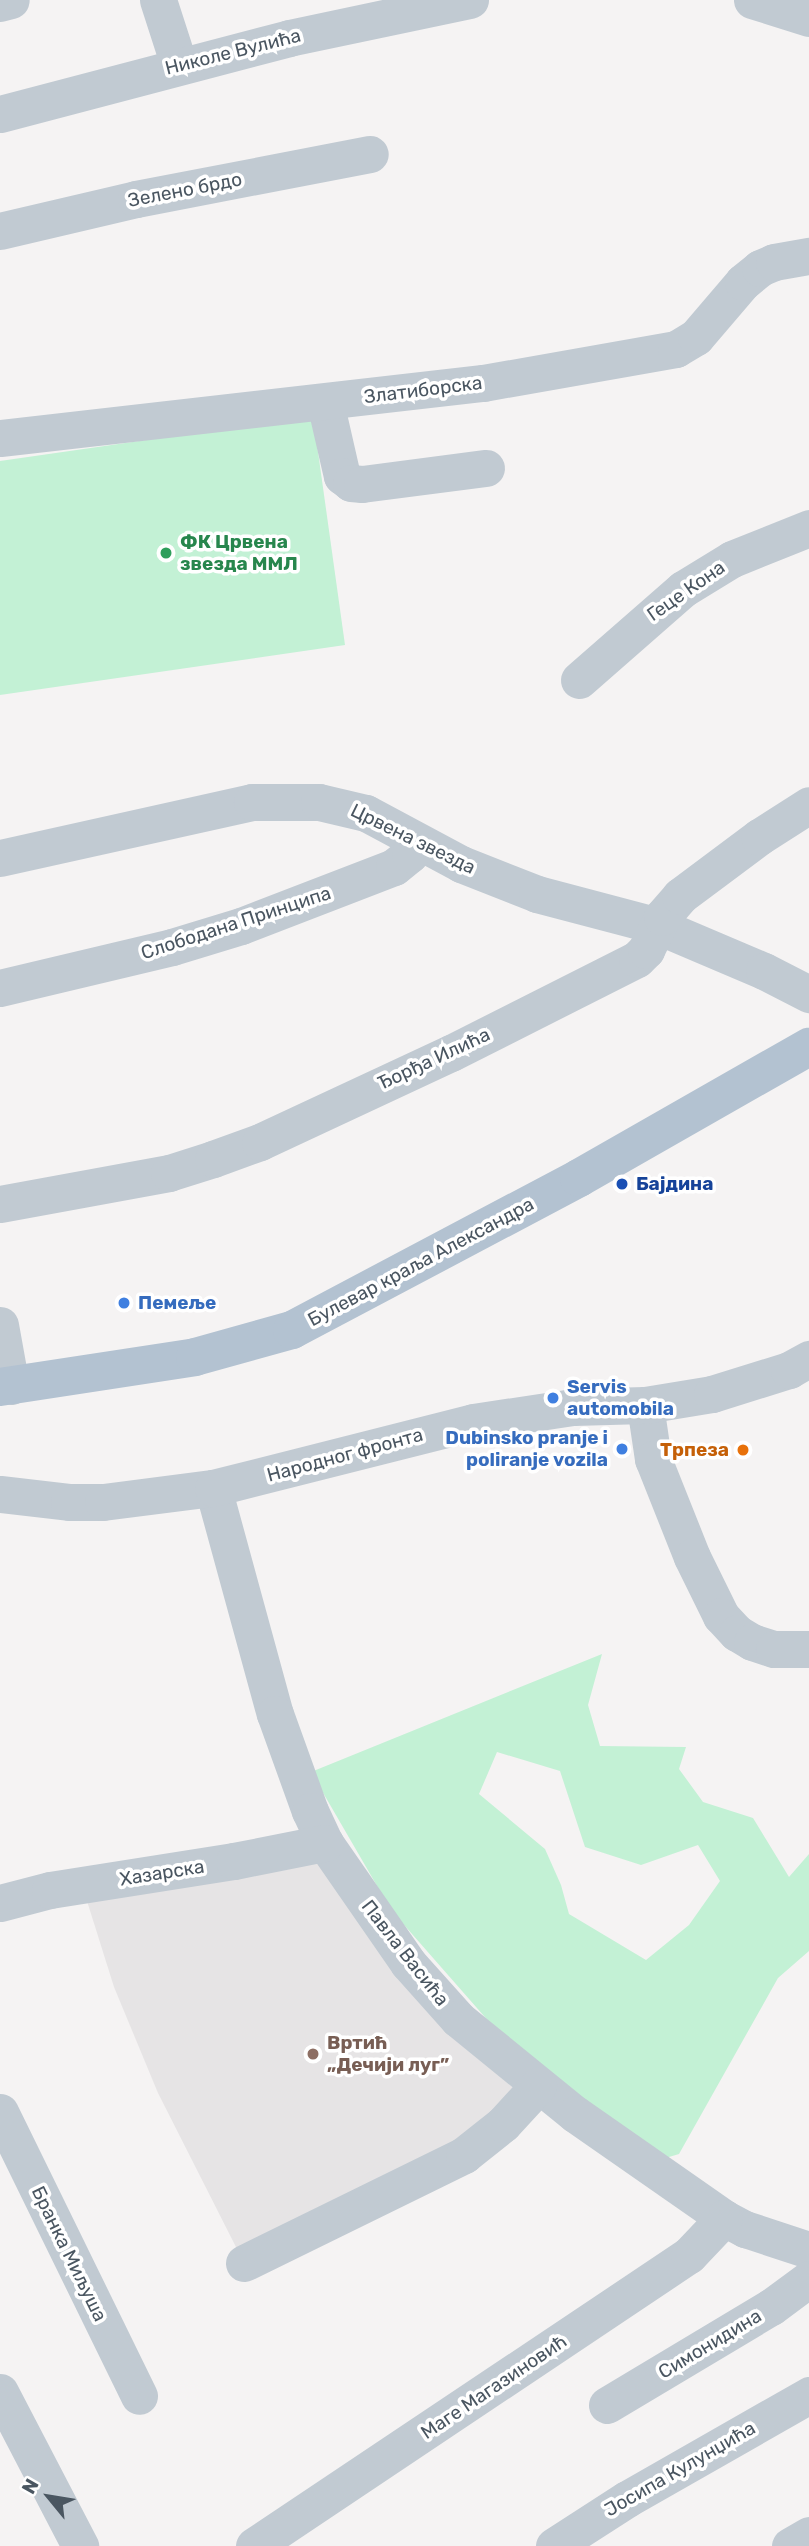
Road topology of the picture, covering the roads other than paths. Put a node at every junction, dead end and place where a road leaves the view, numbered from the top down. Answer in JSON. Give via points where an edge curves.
{"nodes":[{"id":1,"x":11,"y":0,"type":"edge"},
{"id":2,"x":158,"y":0,"type":"edge"},
{"id":3,"x":470,"y":0,"type":"edge"},
{"id":4,"x":752,"y":0,"type":"edge"},
{"id":5,"x":0,"y":3,"type":"edge"},
{"id":6,"x":809,"y":18,"type":"edge"},
{"id":7,"x":179,"y":65,"type":"junction"},
{"id":8,"x":0,"y":114,"type":"edge"},
{"id":9,"x":370,"y":154,"type":"dead end"},
{"id":10,"x":0,"y":231,"type":"edge"},
{"id":11,"x":809,"y":256,"type":"edge"},
{"id":12,"x":325,"y":402,"type":"junction"},
{"id":13,"x":0,"y":438,"type":"edge"},
{"id":14,"x":486,"y":468,"type":"dead end"},
{"id":15,"x":809,"y":528,"type":"edge"},
{"id":16,"x":579,"y":680,"type":"dead end"},
{"id":17,"x":809,"y":805,"type":"edge"},
{"id":18,"x":418,"y":842,"type":"junction"},
{"id":19,"x":0,"y":858,"type":"edge"},
{"id":20,"x":658,"y":926,"type":"junction"},
{"id":21,"x":0,"y":988,"type":"edge"},
{"id":22,"x":809,"y":994,"type":"edge"},
{"id":23,"x":809,"y":1047,"type":"edge"},
{"id":24,"x":0,"y":1204,"type":"edge"},
{"id":25,"x":0,"y":1325,"type":"edge"},
{"id":26,"x":809,"y":1359,"type":"edge"},
{"id":27,"x":6,"y":1387,"type":"edge"},
{"id":28,"x":645,"y":1405,"type":"junction"},
{"id":29,"x":213,"y":1488,"type":"junction"},
{"id":30,"x":0,"y":1493,"type":"edge"},
{"id":31,"x":809,"y":1649,"type":"edge"},
{"id":32,"x":325,"y":1843,"type":"junction"},
{"id":33,"x":0,"y":1903,"type":"edge"},
{"id":34,"x":538,"y":2086,"type":"junction"},
{"id":35,"x":0,"y":2112,"type":"edge"},
{"id":36,"x":724,"y":2218,"type":"junction"},
{"id":37,"x":809,"y":2250,"type":"edge"},
{"id":38,"x":244,"y":2263,"type":"dead end"},
{"id":39,"x":809,"y":2279,"type":"edge"},
{"id":40,"x":0,"y":2392,"type":"edge"},
{"id":41,"x":809,"y":2395,"type":"edge"},
{"id":42,"x":139,"y":2396,"type":"dead end"},
{"id":43,"x":607,"y":2405,"type":"dead end"},
{"id":44,"x":809,"y":2535,"type":"edge"},
{"id":45,"x":80,"y":2546,"type":"edge"},
{"id":46,"x":254,"y":2546,"type":"edge"},
{"id":47,"x":554,"y":2546,"type":"edge"},
{"id":48,"x":790,"y":2546,"type":"edge"}],
"edges":[{"from":1,"to":5,"type":"street"},
{"from":2,"to":7,"type":"street"},
{"from":3,"to":7,"type":"street","name":"Николе Вулића"},
{"from":4,"to":6,"type":"street"},
{"from":7,"to":8,"type":"street","name":"Николе Вулића"},
{"from":9,"to":10,"type":"street","name":"Зелено брдо"},
{"from":11,"to":12,"type":"street","name":"Златиборска","via":[[760,268],[696,337],[676,349],[483,383]]},
{"from":12,"to":13,"type":"street","name":"Златиборска"},
{"from":12,"to":14,"type":"street","via":[[342,475],[351,482]]},
{"from":15,"to":16,"type":"street","name":"Геце Кона","via":[[732,559],[683,589]]},
{"from":17,"to":20,"type":"street","name":"Ђорђа Илића","via":[[680,896]]},
{"from":18,"to":19,"type":"street","name":"Црвена звезда","via":[[345,806],[285,800],[220,808]]},
{"from":18,"to":20,"type":"street","name":"Црвена звезда","via":[[537,894]]},
{"from":18,"to":21,"type":"street","name":"Слободана Принципа","via":[[394,867],[241,926]]},
{"from":20,"to":22,"type":"street","name":"Црвена звезда"},
{"from":20,"to":24,"type":"street","name":"Ђорђа Илића","via":[[646,950],[628,964],[261,1142],[169,1173]]},
{"from":23,"to":27,"type":"main road","name":"Булевар краља Александра","via":[[579,1178],[300,1326],[195,1357]]},
{"from":25,"to":27,"type":"street"},
{"from":26,"to":28,"type":"street","name":"Народног фронта","via":[[712,1394]]},
{"from":28,"to":29,"type":"street","name":"Народног фронта","via":[[573,1407],[473,1422]]},
{"from":28,"to":31,"type":"street","via":[[653,1459],[720,1616],[752,1642]]},
{"from":29,"to":30,"type":"street","name":"Народног фронта","via":[[103,1502]]},
{"from":29,"to":32,"type":"street","name":"Павла Васића","via":[[275,1714]]},
{"from":32,"to":33,"type":"street","name":"Хазарска","via":[[50,1890]]},
{"from":32,"to":34,"type":"street","name":"Павла Васића","via":[[380,1926],[432,1992]]},
{"from":34,"to":36,"type":"street","name":"Павла Васића"},
{"from":34,"to":38,"type":"street","via":[[503,2124],[464,2155]]},
{"from":35,"to":42,"type":"street","name":"Бранка Миљуша"},
{"from":36,"to":37,"type":"street","name":"Павла Васића"},
{"from":36,"to":46,"type":"street","name":"Маге Магазиновић","via":[[689,2255]]},
{"from":39,"to":43,"type":"street","name":"Симонидина","via":[[771,2307]]},
{"from":40,"to":45,"type":"street"},
{"from":41,"to":47,"type":"street","name":"Јосипа Кулунџића"},
{"from":44,"to":48,"type":"street"}]}
